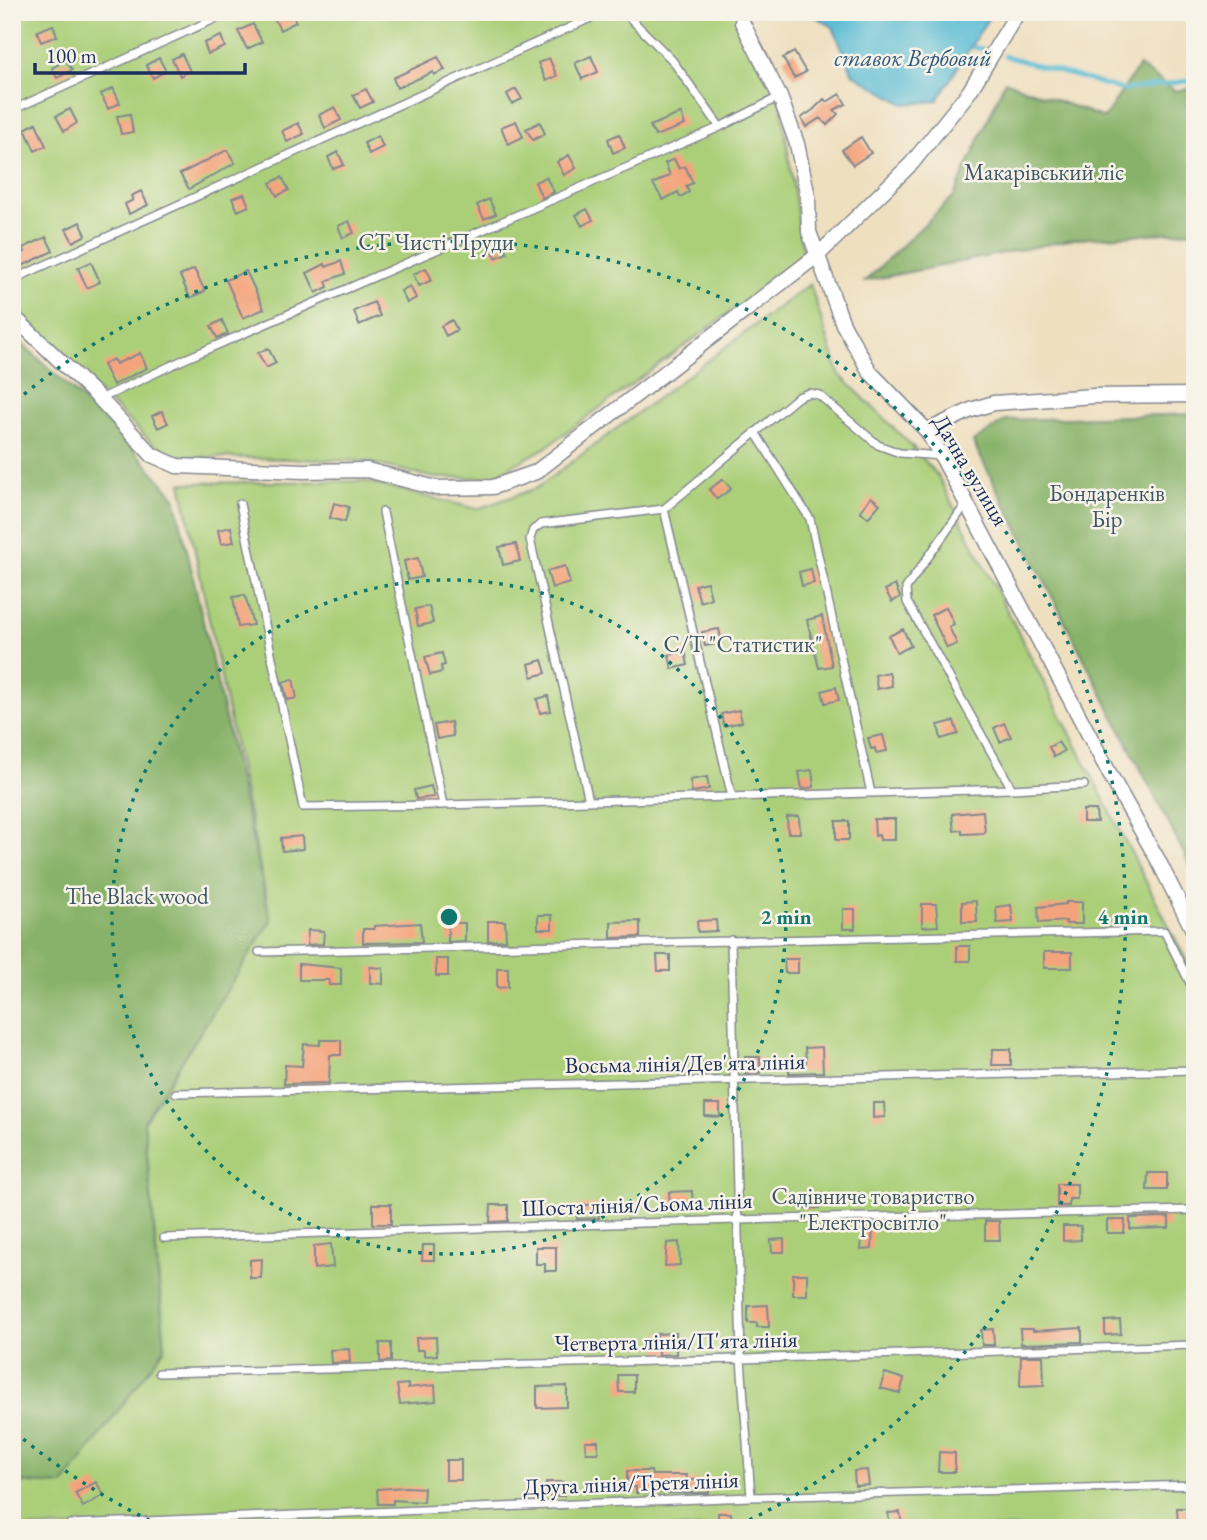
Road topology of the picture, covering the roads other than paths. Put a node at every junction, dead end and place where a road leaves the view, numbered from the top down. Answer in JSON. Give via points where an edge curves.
{"nodes":[{"id":1,"x":230,"y":12,"type":"edge"},
{"id":2,"x":604,"y":12,"type":"edge"},
{"id":3,"x":624,"y":12,"type":"edge"},
{"id":4,"x":1018,"y":12,"type":"edge"},
{"id":5,"x":742,"y":22,"type":"dead end"},
{"id":6,"x":780,"y":97,"type":"junction"},
{"id":7,"x":12,"y":110,"type":"edge"},
{"id":8,"x":720,"y":127,"type":"junction"},
{"id":9,"x":819,"y":254,"type":"junction"},
{"id":10,"x":12,"y":280,"type":"edge"},
{"id":11,"x":12,"y":316,"type":"edge"},
{"id":12,"x":1195,"y":395,"type":"edge"},
{"id":13,"x":100,"y":399,"type":"junction"},
{"id":14,"x":927,"y":430,"type":"junction"},
{"id":15,"x":755,"y":432,"type":"junction"},
{"id":16,"x":942,"y":457,"type":"junction"},
{"id":17,"x":967,"y":503,"type":"junction"},
{"id":18,"x":240,"y":504,"type":"dead end"},
{"id":19,"x":664,"y":509,"type":"junction"},
{"id":20,"x":383,"y":512,"type":"dead end"},
{"id":21,"x":1084,"y":785,"type":"dead end"},
{"id":22,"x":1012,"y":789,"type":"junction"},
{"id":23,"x":871,"y":793,"type":"junction"},
{"id":24,"x":732,"y":797,"type":"junction"},
{"id":25,"x":589,"y":801,"type":"junction"},
{"id":26,"x":443,"y":806,"type":"junction"},
{"id":27,"x":1195,"y":934,"type":"edge"},
{"id":28,"x":731,"y":940,"type":"junction"},
{"id":29,"x":259,"y":952,"type":"dead end"},
{"id":30,"x":1195,"y":993,"type":"edge"},
{"id":31,"x":1195,"y":1070,"type":"edge"},
{"id":32,"x":733,"y":1082,"type":"junction"},
{"id":33,"x":176,"y":1093,"type":"dead end"},
{"id":34,"x":1195,"y":1210,"type":"edge"},
{"id":35,"x":736,"y":1220,"type":"junction"},
{"id":36,"x":164,"y":1238,"type":"dead end"},
{"id":37,"x":1195,"y":1345,"type":"edge"},
{"id":38,"x":741,"y":1360,"type":"junction"},
{"id":39,"x":159,"y":1373,"type":"dead end"},
{"id":40,"x":1195,"y":1485,"type":"edge"},
{"id":41,"x":751,"y":1497,"type":"junction"},
{"id":42,"x":70,"y":1524,"type":"dead end"}],
"edges":[{"from":1,"to":7,"type":"lane"},
{"from":2,"to":10,"type":"lane"},
{"from":3,"to":8,"type":"lane","via":[[672,60]]},
{"from":4,"to":9,"type":"street","via":[[969,92],[912,163]]},
{"from":5,"to":6,"type":"street","name":"Дачна вулиця"},
{"from":6,"to":8,"type":"lane"},
{"from":6,"to":9,"type":"street","name":"Дачна вулиця","via":[[797,144],[808,197],[809,232]]},
{"from":8,"to":13,"type":"lane"},
{"from":9,"to":13,"type":"street","via":[[536,472],[493,486],[436,488],[367,470],[177,466],[152,455]]},
{"from":9,"to":14,"type":"street","name":"Дачна вулиця","via":[[843,324],[870,372]]},
{"from":11,"to":13,"type":"street"},
{"from":12,"to":14,"type":"street","via":[[994,403]]},
{"from":14,"to":16,"type":"street","name":"Дачна вулиця"},
{"from":15,"to":16,"type":"lane","via":[[809,393],[819,395],[878,445],[901,453]]},
{"from":15,"to":19,"type":"lane"},
{"from":15,"to":23,"type":"lane","via":[[810,519]]},
{"from":16,"to":17,"type":"street","name":"Дачна вулиця"},
{"from":17,"to":22,"type":"lane","via":[[906,588],[907,602]]},
{"from":17,"to":27,"type":"street","name":"Дачна вулиця"},
{"from":18,"to":26,"type":"lane","via":[[303,807]]},
{"from":19,"to":24,"type":"lane"},
{"from":19,"to":25,"type":"lane","via":[[541,524],[530,539]]},
{"from":20,"to":26,"type":"lane"},
{"from":21,"to":22,"type":"lane"},
{"from":22,"to":23,"type":"lane"},
{"from":23,"to":24,"type":"lane"},
{"from":24,"to":25,"type":"lane"},
{"from":25,"to":26,"type":"lane"},
{"from":28,"to":29,"type":"lane"},
{"from":28,"to":30,"type":"lane","via":[[1164,931]]},
{"from":28,"to":32,"type":"lane"},
{"from":31,"to":32,"type":"lane","name":"Восьма лінія/Дев'ята лінія"},
{"from":32,"to":33,"type":"lane","name":"Восьма лінія/Дев'ята лінія"},
{"from":32,"to":35,"type":"lane"},
{"from":34,"to":35,"type":"lane","name":"Шоста лінія/Сьома лінія"},
{"from":35,"to":36,"type":"lane","name":"Шоста лінія/Сьома лінія"},
{"from":35,"to":38,"type":"lane"},
{"from":37,"to":38,"type":"lane","name":"Четверта лінія/П'ята лінія"},
{"from":38,"to":39,"type":"lane","name":"Четверта лінія/П'ята лінія"},
{"from":38,"to":41,"type":"lane"},
{"from":40,"to":41,"type":"lane","name":"Друга лінія/Третя лінія"},
{"from":41,"to":42,"type":"lane","name":"Друга лінія/Третя лінія"}]}
